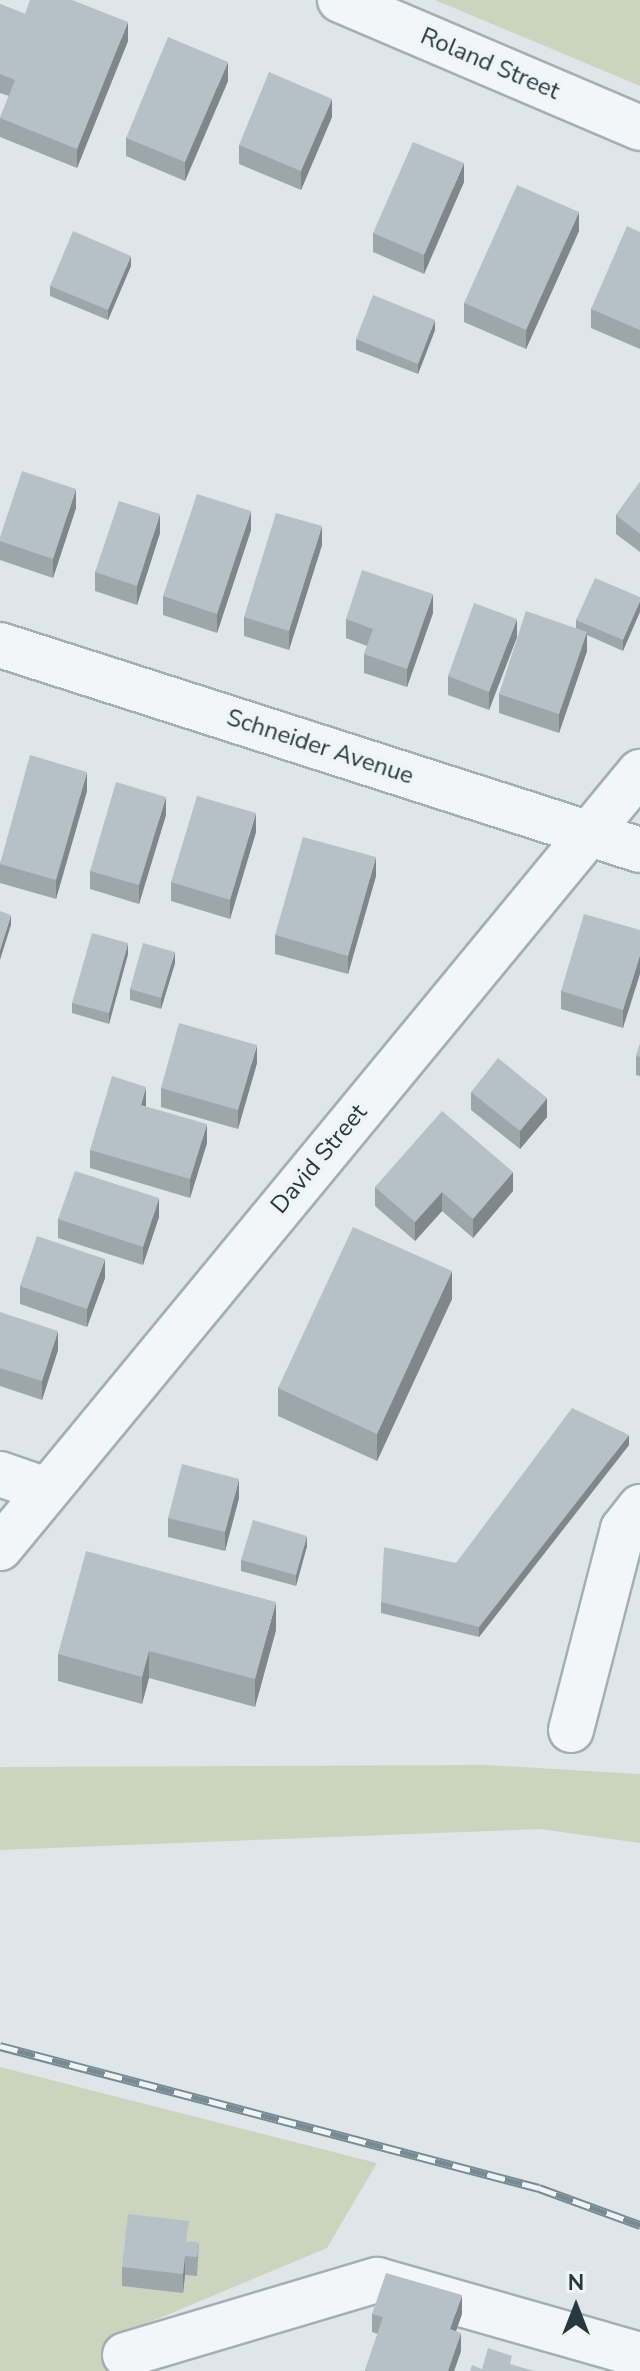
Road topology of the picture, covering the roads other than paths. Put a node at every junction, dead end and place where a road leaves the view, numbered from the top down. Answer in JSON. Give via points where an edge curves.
{"nodes":[{"id":1,"x":340,"y":0,"type":"edge"},
{"id":2,"x":640,"y":128,"type":"edge"},
{"id":3,"x":0,"y":645,"type":"edge"},
{"id":4,"x":640,"y":772,"type":"edge"},
{"id":5,"x":591,"y":834,"type":"junction"},
{"id":6,"x":640,"y":850,"type":"edge"},
{"id":7,"x":0,"y":1474,"type":"edge"},
{"id":8,"x":43,"y":1489,"type":"junction"},
{"id":9,"x":640,"y":1507,"type":"edge"},
{"id":10,"x":0,"y":1548,"type":"edge"},
{"id":11,"x":571,"y":1730,"type":"dead end"},
{"id":12,"x":125,"y":2355,"type":"dead end"},
{"id":13,"x":640,"y":2355,"type":"edge"}],
"edges":[{"from":1,"to":2,"type":"street","name":"Roland Street"},
{"from":3,"to":5,"type":"street","name":"Schneider Avenue"},
{"from":4,"to":5,"type":"street","name":"David Street"},
{"from":5,"to":6,"type":"street","name":"Schneider Avenue"},
{"from":5,"to":8,"type":"street","name":"David Street"},
{"from":7,"to":8,"type":"street"},
{"from":8,"to":10,"type":"street","name":"David Street"},
{"from":9,"to":11,"type":"street","via":[[623,1529]]},
{"from":12,"to":13,"type":"street","via":[[377,2280]]}]}
